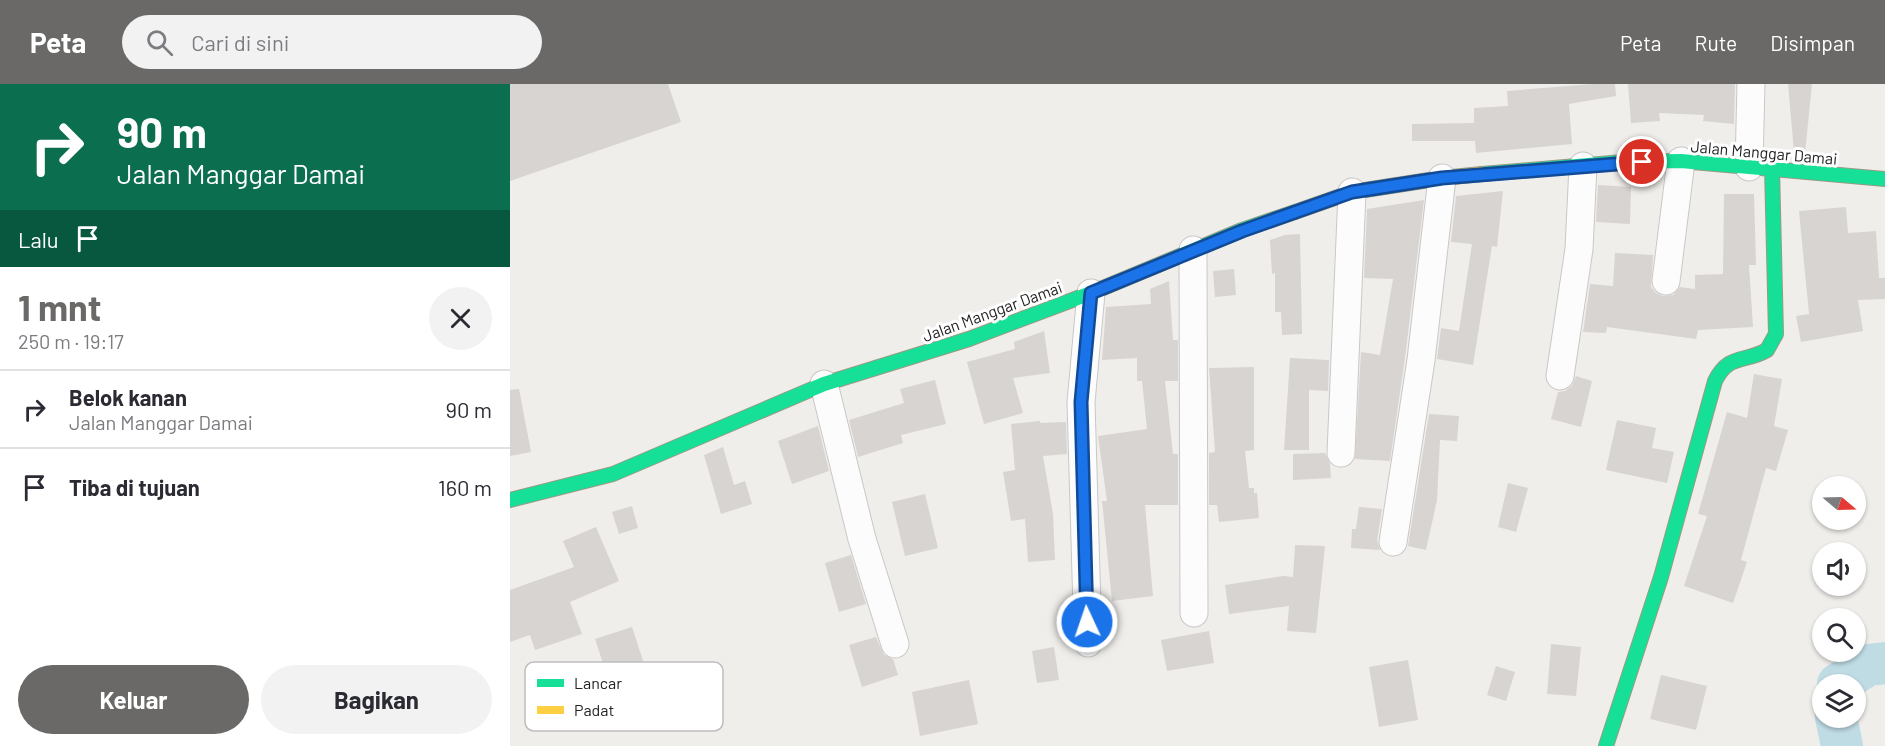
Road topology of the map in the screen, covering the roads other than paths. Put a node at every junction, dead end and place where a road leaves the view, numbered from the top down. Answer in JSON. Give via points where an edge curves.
{"nodes":[{"id":1,"x":1751,"y":84,"type":"edge"},
{"id":2,"x":1681,"y":161,"type":"junction"},
{"id":3,"x":1583,"y":166,"type":"junction"},
{"id":4,"x":1760,"y":167,"type":"junction"},
{"id":5,"x":1442,"y":178,"type":"junction"},
{"id":6,"x":1884,"y":179,"type":"edge"},
{"id":7,"x":1352,"y":192,"type":"junction"},
{"id":8,"x":1194,"y":250,"type":"junction"},
{"id":9,"x":1666,"y":281,"type":"dead end"},
{"id":10,"x":1091,"y":293,"type":"junction"},
{"id":11,"x":1560,"y":376,"type":"dead end"},
{"id":12,"x":824,"y":384,"type":"junction"},
{"id":13,"x":1341,"y":453,"type":"dead end"},
{"id":14,"x":510,"y":500,"type":"edge"},
{"id":15,"x":1393,"y":542,"type":"dead end"},
{"id":16,"x":1194,"y":613,"type":"dead end"},
{"id":17,"x":1088,"y":643,"type":"dead end"},
{"id":18,"x":895,"y":645,"type":"dead end"},
{"id":19,"x":1606,"y":746,"type":"edge"}],
"edges":[{"from":1,"to":4,"type":"street"},
{"from":2,"to":3,"type":"street","name":"Jalan Manggar Damai"},
{"from":2,"to":4,"type":"street","name":"Jalan Manggar Damai"},
{"from":2,"to":9,"type":"street"},
{"from":3,"to":5,"type":"street","name":"Jalan Manggar Damai"},
{"from":3,"to":11,"type":"street","via":[[1579,249]]},
{"from":4,"to":6,"type":"street","name":"Jalan Manggar Damai"},
{"from":4,"to":19,"type":"street","via":[[1776,334],[1766,352],[1733,360],[1715,381],[1661,578]]},
{"from":5,"to":7,"type":"street","name":"Jalan Manggar Damai"},
{"from":5,"to":15,"type":"street","via":[[1421,360]]},
{"from":7,"to":8,"type":"street","name":"Jalan Manggar Damai"},
{"from":7,"to":13,"type":"street"},
{"from":8,"to":10,"type":"street","name":"Jalan Manggar Damai"},
{"from":8,"to":16,"type":"street"},
{"from":10,"to":12,"type":"street","name":"Jalan Manggar Damai","via":[[969,339]]},
{"from":10,"to":17,"type":"street","via":[[1081,402]]},
{"from":12,"to":14,"type":"street","name":"Jalan Manggar Damai","via":[[613,474]]},
{"from":12,"to":18,"type":"street","via":[[862,539]]}]}
